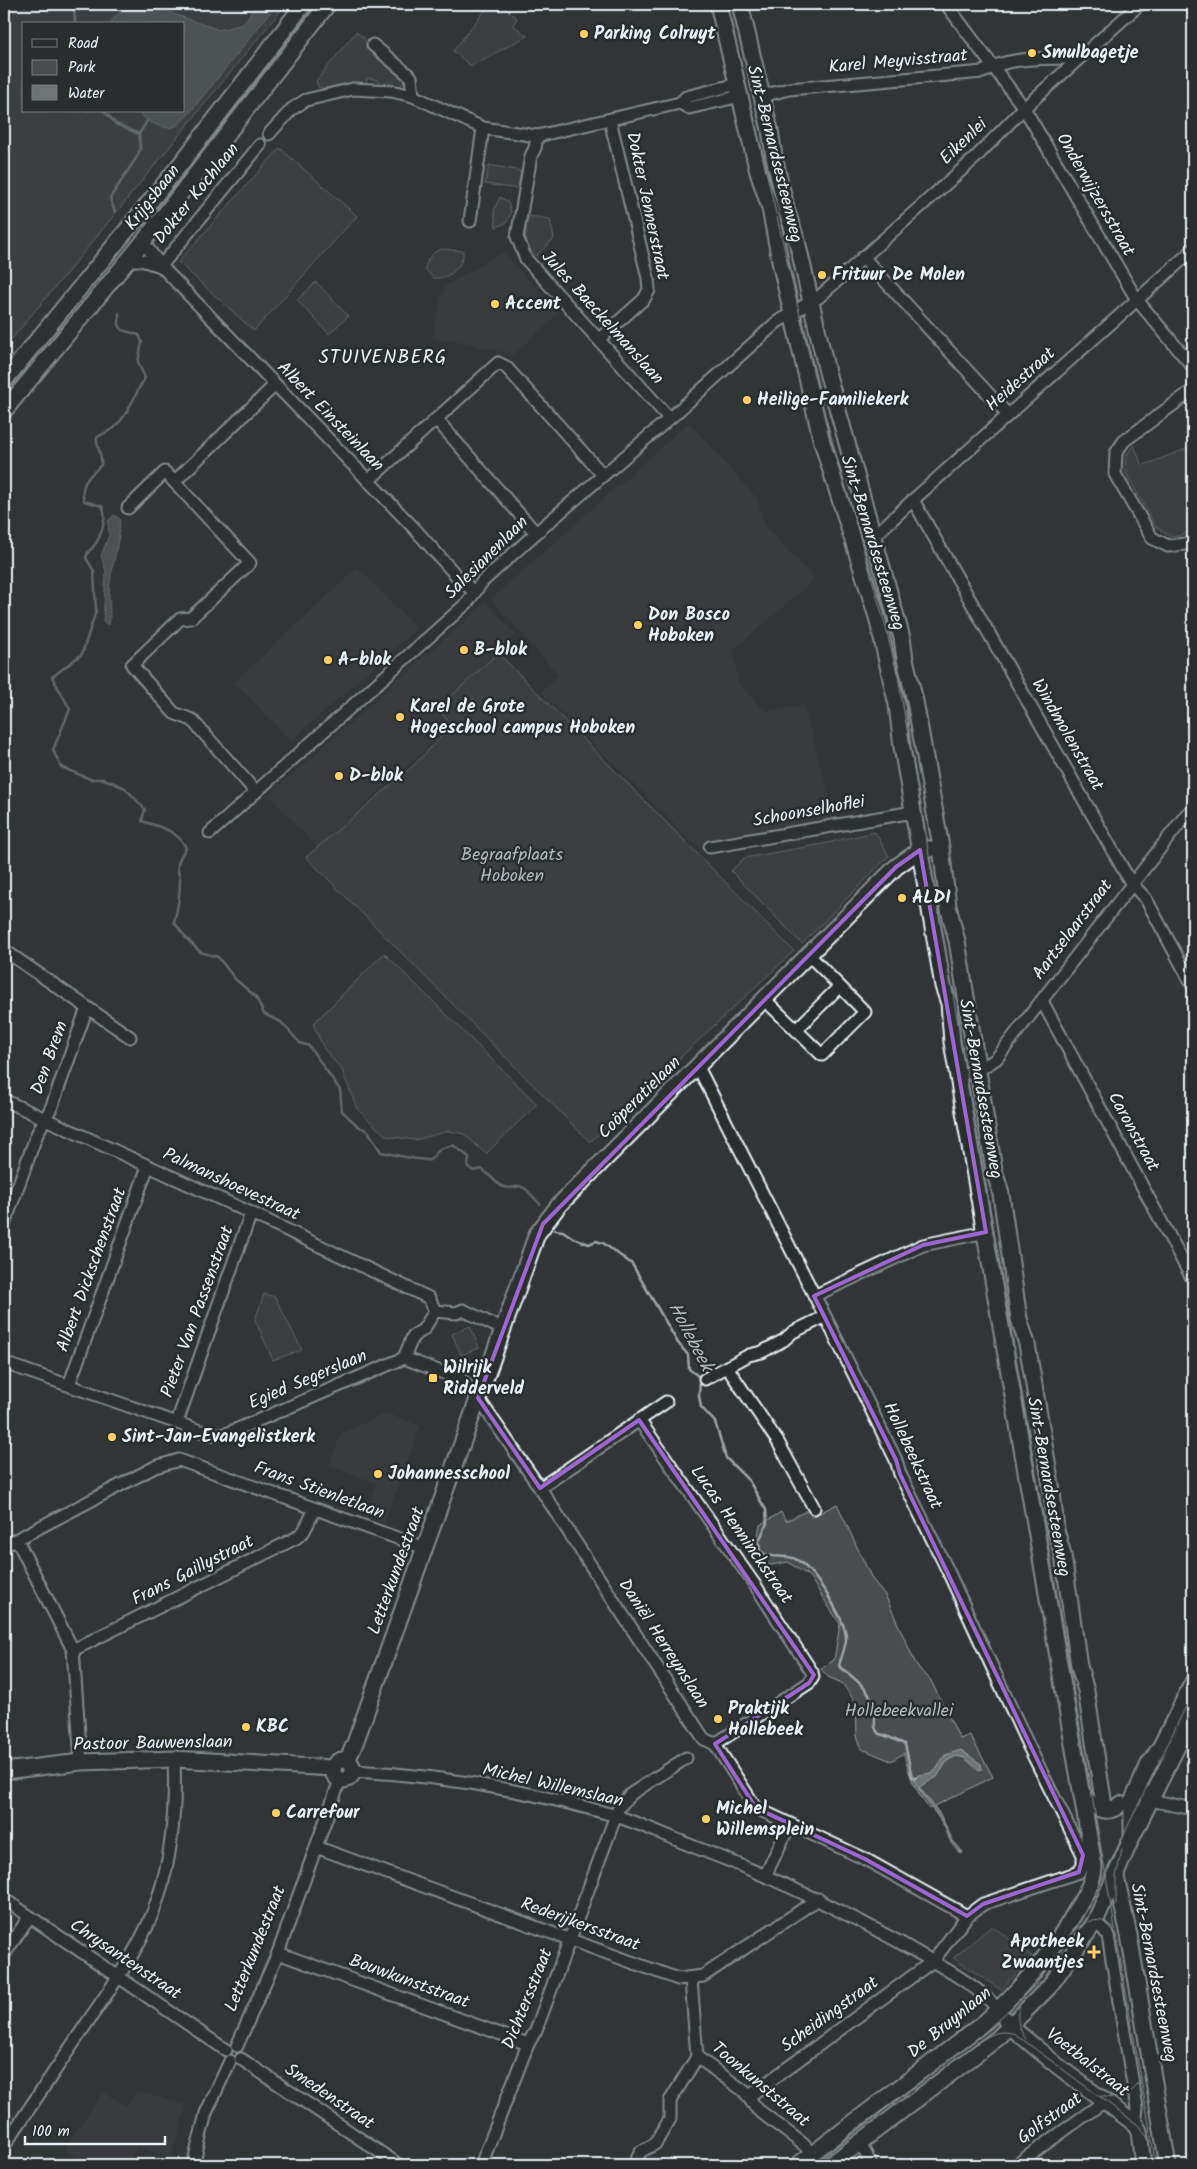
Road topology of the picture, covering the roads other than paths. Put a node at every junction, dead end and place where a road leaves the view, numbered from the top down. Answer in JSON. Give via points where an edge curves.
{"nodes":[{"id":1,"x":304,"y":4,"type":"edge"},
{"id":2,"x":328,"y":4,"type":"edge"},
{"id":3,"x":718,"y":4,"type":"edge"},
{"id":4,"x":740,"y":4,"type":"edge"},
{"id":5,"x":946,"y":4,"type":"edge"},
{"id":6,"x":1140,"y":4,"type":"edge"},
{"id":7,"x":373,"y":45,"type":"dead end"},
{"id":8,"x":1066,"y":58,"type":"dead end"},
{"id":9,"x":991,"y":67,"type":"junction"},
{"id":10,"x":713,"y":90,"type":"junction"},
{"id":11,"x":739,"y":90,"type":"junction"},
{"id":12,"x":413,"y":96,"type":"junction"},
{"id":13,"x":762,"y":96,"type":"junction"},
{"id":14,"x":716,"y":102,"type":"junction"},
{"id":15,"x":680,"y":103,"type":"junction"},
{"id":16,"x":1024,"y":108,"type":"junction"},
{"id":17,"x":610,"y":120,"type":"junction"},
{"id":18,"x":483,"y":128,"type":"junction"},
{"id":19,"x":269,"y":134,"type":"dead end"},
{"id":20,"x":537,"y":136,"type":"junction"},
{"id":21,"x":260,"y":145,"type":"dead end"},
{"id":22,"x":470,"y":221,"type":"dead end"},
{"id":23,"x":143,"y":242,"type":"junction"},
{"id":24,"x":1193,"y":250,"type":"edge"},
{"id":25,"x":863,"y":257,"type":"junction"},
{"id":26,"x":128,"y":260,"type":"junction"},
{"id":27,"x":161,"y":266,"type":"junction"},
{"id":28,"x":1137,"y":300,"type":"junction"},
{"id":29,"x":810,"y":304,"type":"junction"},
{"id":30,"x":792,"y":313,"type":"junction"},
{"id":31,"x":600,"y":339,"type":"junction"},
{"id":32,"x":1193,"y":367,"type":"edge"},
{"id":33,"x":4,"y":381,"type":"edge"},
{"id":34,"x":275,"y":385,"type":"junction"},
{"id":35,"x":1193,"y":390,"type":"edge"},
{"id":36,"x":4,"y":411,"type":"edge"},
{"id":37,"x":1008,"y":415,"type":"junction"},
{"id":38,"x":668,"y":418,"type":"junction"},
{"id":39,"x":436,"y":419,"type":"junction"},
{"id":40,"x":603,"y":475,"type":"junction"},
{"id":41,"x":368,"y":481,"type":"junction"},
{"id":42,"x":174,"y":482,"type":"junction"},
{"id":43,"x":913,"y":500,"type":"junction"},
{"id":44,"x":128,"y":508,"type":"dead end"},
{"id":45,"x":536,"y":533,"type":"junction"},
{"id":46,"x":874,"y":537,"type":"junction"},
{"id":47,"x":1193,"y":540,"type":"edge"},
{"id":48,"x":475,"y":592,"type":"junction"},
{"id":49,"x":256,"y":792,"type":"junction"},
{"id":50,"x":1193,"y":809,"type":"edge"},
{"id":51,"x":913,"y":812,"type":"junction"},
{"id":52,"x":210,"y":833,"type":"dead end"},
{"id":53,"x":941,"y":847,"type":"junction"},
{"id":54,"x":710,"y":848,"type":"dead end"},
{"id":55,"x":920,"y":850,"type":"junction"},
{"id":56,"x":1131,"y":883,"type":"junction"},
{"id":57,"x":4,"y":950,"type":"edge"},
{"id":58,"x":809,"y":955,"type":"junction"},
{"id":59,"x":1193,"y":986,"type":"edge"},
{"id":60,"x":839,"y":987,"type":"junction"},
{"id":61,"x":765,"y":1000,"type":"junction"},
{"id":62,"x":1042,"y":1001,"type":"junction"},
{"id":63,"x":87,"y":1008,"type":"junction"},
{"id":64,"x":796,"y":1030,"type":"junction"},
{"id":65,"x":130,"y":1037,"type":"dead end"},
{"id":66,"x":698,"y":1067,"type":"junction"},
{"id":67,"x":979,"y":1070,"type":"junction"},
{"id":68,"x":959,"y":1075,"type":"junction"},
{"id":69,"x":4,"y":1100,"type":"edge"},
{"id":70,"x":46,"y":1120,"type":"junction"},
{"id":71,"x":148,"y":1166,"type":"junction"},
{"id":72,"x":252,"y":1213,"type":"junction"},
{"id":73,"x":543,"y":1224,"type":"joint"},
{"id":74,"x":4,"y":1225,"type":"edge"},
{"id":75,"x":986,"y":1232,"type":"junction"},
{"id":76,"x":1193,"y":1280,"type":"edge"},
{"id":77,"x":814,"y":1296,"type":"junction"},
{"id":78,"x":435,"y":1310,"type":"junction"},
{"id":79,"x":824,"y":1317,"type":"junction"},
{"id":80,"x":502,"y":1329,"type":"junction"},
{"id":81,"x":404,"y":1358,"type":"junction"},
{"id":82,"x":4,"y":1362,"type":"edge"},
{"id":83,"x":727,"y":1367,"type":"junction"},
{"id":84,"x":705,"y":1379,"type":"dead end"},
{"id":85,"x":68,"y":1385,"type":"junction"},
{"id":86,"x":478,"y":1398,"type":"junction"},
{"id":87,"x":666,"y":1402,"type":"dead end"},
{"id":88,"x":639,"y":1420,"type":"junction"},
{"id":89,"x":177,"y":1422,"type":"junction"},
{"id":90,"x":540,"y":1488,"type":"junction"},
{"id":91,"x":814,"y":1508,"type":"dead end"},
{"id":92,"x":315,"y":1509,"type":"junction"},
{"id":93,"x":17,"y":1540,"type":"junction"},
{"id":94,"x":4,"y":1546,"type":"edge"},
{"id":95,"x":425,"y":1548,"type":"junction"},
{"id":96,"x":73,"y":1650,"type":"junction"},
{"id":97,"x":1193,"y":1682,"type":"edge"},
{"id":98,"x":1193,"y":1708,"type":"edge"},
{"id":99,"x":715,"y":1744,"type":"junction"},
{"id":100,"x":686,"y":1758,"type":"dead end"},
{"id":101,"x":174,"y":1760,"type":"junction"},
{"id":102,"x":81,"y":1762,"type":"junction"},
{"id":103,"x":350,"y":1766,"type":"junction"},
{"id":104,"x":4,"y":1770,"type":"edge"},
{"id":105,"x":336,"y":1774,"type":"junction"},
{"id":106,"x":1143,"y":1778,"type":"junction"},
{"id":107,"x":1081,"y":1792,"type":"junction"},
{"id":108,"x":1150,"y":1800,"type":"junction"},
{"id":109,"x":1099,"y":1802,"type":"junction"},
{"id":110,"x":1126,"y":1803,"type":"junction"},
{"id":111,"x":1193,"y":1809,"type":"edge"},
{"id":112,"x":615,"y":1816,"type":"junction"},
{"id":113,"x":1085,"y":1818,"type":"junction"},
{"id":114,"x":790,"y":1824,"type":"junction"},
{"id":115,"x":1132,"y":1837,"type":"junction"},
{"id":116,"x":316,"y":1847,"type":"junction"},
{"id":117,"x":1084,"y":1865,"type":"joint"},
{"id":118,"x":766,"y":1874,"type":"junction"},
{"id":119,"x":1116,"y":1877,"type":"junction"},
{"id":120,"x":1092,"y":1878,"type":"joint"},
{"id":121,"x":4,"y":1899,"type":"edge"},
{"id":122,"x":818,"y":1899,"type":"junction"},
{"id":123,"x":29,"y":1916,"type":"junction"},
{"id":124,"x":967,"y":1916,"type":"junction"},
{"id":125,"x":1095,"y":1922,"type":"junction"},
{"id":126,"x":570,"y":1940,"type":"junction"},
{"id":127,"x":278,"y":1952,"type":"junction"},
{"id":128,"x":4,"y":1955,"type":"edge"},
{"id":129,"x":933,"y":1961,"type":"junction"},
{"id":130,"x":118,"y":1977,"type":"junction"},
{"id":131,"x":691,"y":1979,"type":"junction"},
{"id":132,"x":998,"y":2010,"type":"junction"},
{"id":133,"x":1010,"y":2027,"type":"junction"},
{"id":134,"x":528,"y":2044,"type":"junction"},
{"id":135,"x":232,"y":2048,"type":"junction"},
{"id":136,"x":697,"y":2057,"type":"junction"},
{"id":137,"x":235,"y":2060,"type":"junction"},
{"id":138,"x":748,"y":2097,"type":"junction"},
{"id":139,"x":1105,"y":2101,"type":"junction"},
{"id":140,"x":1137,"y":2128,"type":"junction"},
{"id":141,"x":860,"y":2142,"type":"junction"},
{"id":142,"x":4,"y":2146,"type":"edge"},
{"id":143,"x":812,"y":2154,"type":"junction"},
{"id":144,"x":192,"y":2165,"type":"edge"},
{"id":145,"x":399,"y":2165,"type":"edge"},
{"id":146,"x":481,"y":2165,"type":"edge"},
{"id":147,"x":634,"y":2165,"type":"edge"},
{"id":148,"x":798,"y":2165,"type":"edge"},
{"id":149,"x":830,"y":2165,"type":"edge"},
{"id":150,"x":870,"y":2165,"type":"edge"},
{"id":151,"x":1016,"y":2165,"type":"edge"},
{"id":152,"x":1143,"y":2165,"type":"edge"},
{"id":153,"x":1168,"y":2165,"type":"edge"}],
"edges":[{"from":1,"to":33,"type":"main road","name":"Krijgsbaan","via":[[179,166]]},
{"from":2,"to":23,"type":"main road","name":"Krijgsbaan"},
{"from":3,"to":11,"type":"main road","name":"Sint-Bernardsesteenweg"},
{"from":4,"to":13,"type":"main road","name":"Sint-Bernardsesteenweg"},
{"from":5,"to":9,"type":"street","name":"Onderwijzersstraat"},
{"from":6,"to":16,"type":"street","name":"Eikenlei"},
{"from":7,"to":12,"type":"street","via":[[411,77]]},
{"from":8,"to":9,"type":"street","name":"Karel Meyvisstraat"},
{"from":9,"to":13,"type":"street","name":"Karel Meyvisstraat","via":[[983,72],[789,89]]},
{"from":9,"to":16,"type":"street","name":"Onderwijzersstraat"},
{"from":10,"to":11,"type":"street"},
{"from":10,"to":14,"type":"street"},
{"from":10,"to":15,"type":"street","via":[[686,97]]},
{"from":11,"to":14,"type":"street"},
{"from":11,"to":30,"type":"main road","name":"Sint-Bernardsesteenweg","via":[[770,208]]},
{"from":12,"to":18,"type":"street"},
{"from":12,"to":19,"type":"street","via":[[391,90],[354,89],[318,96],[292,109]]},
{"from":13,"to":29,"type":"main road","name":"Sint-Bernardsesteenweg"},
{"from":14,"to":15,"type":"street","via":[[690,108]]},
{"from":15,"to":17,"type":"street"},
{"from":16,"to":25,"type":"street","name":"Eikenlei","via":[[974,158]]},
{"from":16,"to":28,"type":"street","name":"Onderwijzersstraat"},
{"from":17,"to":20,"type":"street"},
{"from":17,"to":31,"type":"street","name":"Dokter Jennerstraat","via":[[649,290],[644,299]]},
{"from":18,"to":20,"type":"street"},
{"from":18,"to":22,"type":"street"},
{"from":20,"to":31,"type":"street","name":"Jules Baeckelmanslaan","via":[[517,237],[526,259]]},
{"from":21,"to":27,"type":"street","name":"Dokter Kochlaan"},
{"from":23,"to":26,"type":"main road","name":"Krijgsbaan"},
{"from":23,"to":27,"type":"street","name":"Albert Einsteinlaan"},
{"from":24,"to":28,"type":"street","name":"Heidestraat"},
{"from":25,"to":29,"type":"street","name":"Eikenlei"},
{"from":25,"to":37,"type":"street"},
{"from":26,"to":27,"type":"street","via":[[142,260]]},
{"from":26,"to":36,"type":"main road","name":"Krijgsbaan"},
{"from":27,"to":34,"type":"street","name":"Albert Einsteinlaan"},
{"from":28,"to":32,"type":"street","name":"Onderwijzersstraat"},
{"from":28,"to":37,"type":"street","name":"Heidestraat"},
{"from":29,"to":30,"type":"street"},
{"from":29,"to":46,"type":"main road","name":"Sint-Bernardsesteenweg"},
{"from":30,"to":38,"type":"street","name":"Salesianenlaan","via":[[777,322]]},
{"from":30,"to":51,"type":"main road","name":"Sint-Bernardsesteenweg","via":[[822,442],[877,616],[897,706]]},
{"from":31,"to":38,"type":"street","name":"Jules Baeckelmanslaan"},
{"from":34,"to":41,"type":"street","name":"Albert Einsteinlaan"},
{"from":34,"to":42,"type":"street"},
{"from":35,"to":47,"type":"street","via":[[1124,441],[1116,454],[1116,474],[1152,538],[1168,546]]},
{"from":37,"to":43,"type":"street","name":"Heidestraat"},
{"from":38,"to":40,"type":"street","name":"Salesianenlaan"},
{"from":39,"to":40,"type":"street","via":[[498,364],[504,364]]},
{"from":39,"to":41,"type":"street"},
{"from":39,"to":45,"type":"street"},
{"from":40,"to":45,"type":"street","name":"Salesianenlaan"},
{"from":41,"to":48,"type":"street","name":"Albert Einsteinlaan"},
{"from":42,"to":44,"type":"street","via":[[165,472]]},
{"from":42,"to":49,"type":"street","via":[[250,563],[191,618],[180,619],[132,665],[174,713],[192,720]]},
{"from":43,"to":46,"type":"street","name":"Heidestraat"},
{"from":43,"to":56,"type":"street","name":"Windmolenstraat"},
{"from":45,"to":48,"type":"street","name":"Salesianenlaan"},
{"from":46,"to":53,"type":"main road","name":"Sint-Bernardsesteenweg","via":[[902,638]]},
{"from":48,"to":49,"type":"street","name":"Salesianenlaan","via":[[467,603]]},
{"from":49,"to":52,"type":"street","name":"Salesianenlaan"},
{"from":50,"to":56,"type":"street","name":"Aartselaarstraat"},
{"from":51,"to":54,"type":"street","name":"Schoonselhoflei"},
{"from":51,"to":55,"type":"main road","name":"Sint-Bernardsesteenweg"},
{"from":53,"to":55,"type":"main road","name":"Coöperatielaan"},
{"from":53,"to":67,"type":"main road","name":"Sint-Bernardsesteenweg","via":[[948,906]]},
{"from":55,"to":58,"type":"main road","name":"Coöperatielaan","via":[[896,867]]},
{"from":55,"to":68,"type":"main road","name":"Sint-Bernardsesteenweg"},
{"from":56,"to":59,"type":"street","name":"Windmolenstraat","via":[[1146,899]]},
{"from":56,"to":62,"type":"street","name":"Aartselaarstraat"},
{"from":57,"to":63,"type":"street","name":"Den Brem"},
{"from":58,"to":60,"type":"street"},
{"from":58,"to":61,"type":"main road","name":"Coöperatielaan"},
{"from":60,"to":64,"type":"street"},
{"from":60,"to":64,"type":"street","via":[[865,1012],[822,1055]]},
{"from":61,"to":64,"type":"street"},
{"from":61,"to":66,"type":"main road","name":"Coöperatielaan"},
{"from":62,"to":67,"type":"street","name":"Aartselaarstraat","via":[[996,1059]]},
{"from":62,"to":76,"type":"street","name":"Caronstraat"},
{"from":63,"to":65,"type":"street","name":"Den Brem"},
{"from":63,"to":70,"type":"street","name":"Den Brem"},
{"from":66,"to":73,"type":"main road","name":"Coöperatielaan"},
{"from":66,"to":77,"type":"street","name":"Hollebeekstraat"},
{"from":67,"to":68,"type":"street"},
{"from":67,"to":109,"type":"main road","name":"Sint-Bernardsesteenweg","via":[[1056,1530],[1065,1565],[1079,1666],[1086,1691]]},
{"from":68,"to":75,"type":"main road","name":"Sint-Bernardsesteenweg"},
{"from":69,"to":70,"type":"street","name":"Palmanshoevestraat"},
{"from":70,"to":71,"type":"street","name":"Palmanshoevestraat"},
{"from":70,"to":74,"type":"street","name":"Den Brem","via":[[37,1134]]},
{"from":71,"to":72,"type":"street","name":"Palmanshoevestraat"},
{"from":71,"to":85,"type":"street","name":"Albert Dickschenstraat"},
{"from":72,"to":78,"type":"street","name":"Palmanshoevestraat","via":[[430,1298]]},
{"from":72,"to":89,"type":"street","name":"Pieter Van Passenstraat"},
{"from":73,"to":80,"type":"main road","name":"Letterkundestraat"},
{"from":75,"to":77,"type":"street","via":[[923,1245]]},
{"from":75,"to":107,"type":"main road","name":"Sint-Bernardsesteenweg"},
{"from":77,"to":79,"type":"street","name":"Hollebeekstraat"},
{"from":78,"to":80,"type":"street","via":[[456,1313],[463,1310]]},
{"from":78,"to":81,"type":"street","via":[[423,1330],[413,1336]]},
{"from":79,"to":83,"type":"street","via":[[762,1352]]},
{"from":79,"to":117,"type":"street","name":"Hollebeekstraat","via":[[896,1460],[1080,1850]]},
{"from":80,"to":86,"type":"main road","name":"Letterkundestraat"},
{"from":81,"to":86,"type":"street","name":"Daniël Herreynslaan","via":[[462,1380]]},
{"from":81,"to":89,"type":"street","name":"Egied Segerslaan","via":[[226,1434],[212,1434]]},
{"from":82,"to":85,"type":"street"},
{"from":83,"to":84,"type":"street"},
{"from":83,"to":91,"type":"street","via":[[778,1442]]},
{"from":85,"to":89,"type":"street"},
{"from":86,"to":90,"type":"street","name":"Daniël Herreynslaan"},
{"from":86,"to":95,"type":"main road","name":"Letterkundestraat"},
{"from":87,"to":88,"type":"street"},
{"from":88,"to":90,"type":"street"},
{"from":88,"to":99,"type":"street","name":"Lucas Henninckstraat","via":[[812,1672],[809,1684]]},
{"from":90,"to":99,"type":"street","name":"Daniël Herreynslaan","via":[[704,1739]]},
{"from":92,"to":93,"type":"street","name":"Frans Stienletlaan","via":[[179,1460],[155,1467]]},
{"from":92,"to":95,"type":"street","name":"Frans Stienletlaan"},
{"from":92,"to":96,"type":"street","name":"Frans Gaillystraat","via":[[304,1531],[296,1538]]},
{"from":93,"to":94,"type":"street"},
{"from":93,"to":96,"type":"street"},
{"from":95,"to":103,"type":"main road","name":"Letterkundestraat","via":[[355,1743]]},
{"from":96,"to":102,"type":"street"},
{"from":97,"to":106,"type":"main road"},
{"from":98,"to":108,"type":"main road","via":[[1188,1725]]},
{"from":99,"to":114,"type":"street","name":"Daniël Herreynslaan","via":[[756,1808]]},
{"from":100,"to":112,"type":"street","via":[[631,1794]]},
{"from":101,"to":102,"type":"main road","name":"Pastoor Bauwenslaan"},
{"from":101,"to":105,"type":"main road","name":"Pastoor Bauwenslaan"},
{"from":101,"to":130,"type":"street","via":[[176,1800],[171,1845],[158,1900],[139,1942]]},
{"from":102,"to":104,"type":"main road","name":"Pastoor Bauwenslaan"},
{"from":103,"to":105,"type":"main road","via":[[339,1760]]},
{"from":103,"to":112,"type":"street","name":"Michel Willemslaan","via":[[554,1800]]},
{"from":105,"to":116,"type":"street","name":"Letterkundestraat"},
{"from":106,"to":108,"type":"street","via":[[1142,1790]]},
{"from":106,"to":110,"type":"main road"},
{"from":107,"to":109,"type":"main road","via":[[1086,1799]]},
{"from":107,"to":113,"type":"main road","name":"Sint-Bernardsesteenweg"},
{"from":108,"to":110,"type":"main road"},
{"from":108,"to":111,"type":"street"},
{"from":108,"to":115,"type":"main road"},
{"from":109,"to":110,"type":"main road"},
{"from":109,"to":113,"type":"main road"},
{"from":110,"to":115,"type":"main road"},
{"from":112,"to":118,"type":"street","name":"Michel Willemslaan"},
{"from":112,"to":126,"type":"street","name":"Dichtersstraat"},
{"from":113,"to":120,"type":"main road","name":"Sint-Bernardsesteenweg","via":[[1093,1858]]},
{"from":114,"to":118,"type":"street"},
{"from":114,"to":124,"type":"street","name":"Daniël Herreynslaan","via":[[865,1859]]},
{"from":115,"to":119,"type":"main road"},
{"from":116,"to":126,"type":"street","name":"Rederijkersstraat"},
{"from":116,"to":127,"type":"street","name":"Letterkundestraat"},
{"from":117,"to":124,"type":"street","name":"Scheidingstraat","via":[[1079,1872],[983,1904]]},
{"from":118,"to":122,"type":"street","name":"Michel Willemslaan"},
{"from":119,"to":125,"type":"main road"},
{"from":119,"to":153,"type":"main road","name":"Sint-Bernardsesteenweg"},
{"from":120,"to":132,"type":"main road","name":"De Bruynlaan","via":[[1064,1930],[1036,1970]]},
{"from":121,"to":123,"type":"street","name":"Chrysantenstraat"},
{"from":122,"to":129,"type":"street","name":"Michel Willemslaan"},
{"from":122,"to":131,"type":"street","via":[[703,1976]]},
{"from":123,"to":128,"type":"street"},
{"from":123,"to":130,"type":"street","name":"Chrysantenstraat"},
{"from":124,"to":129,"type":"street","name":"Scheidingstraat"},
{"from":125,"to":133,"type":"main road","via":[[1049,1987]]},
{"from":125,"to":140,"type":"street","via":[[1108,1936]]},
{"from":126,"to":131,"type":"street","name":"Rederijkersstraat","via":[[678,1979]]},
{"from":126,"to":134,"type":"street","name":"Dichtersstraat"},
{"from":127,"to":134,"type":"street","name":"Bouwkunststraat"},
{"from":127,"to":135,"type":"street","name":"Letterkundestraat"},
{"from":129,"to":132,"type":"street","name":"Michel Willemslaan","via":[[990,1999]]},
{"from":129,"to":138,"type":"street","name":"Scheidingstraat"},
{"from":130,"to":135,"type":"street","name":"Chrysantenstraat"},
{"from":130,"to":142,"type":"street"},
{"from":131,"to":136,"type":"street","name":"Toonkunststraat"},
{"from":132,"to":133,"type":"main road","name":"Voetbalstraat"},
{"from":132,"to":143,"type":"main road","name":"De Bruynlaan"},
{"from":133,"to":139,"type":"main road","name":"Voetbalstraat"},
{"from":133,"to":141,"type":"main road"},
{"from":134,"to":146,"type":"street","name":"Dichtersstraat"},
{"from":135,"to":137,"type":"street","via":[[226,2057]]},
{"from":136,"to":138,"type":"street","name":"Toonkunststraat"},
{"from":136,"to":147,"type":"street","via":[[670,2101],[670,2119],[655,2144],[640,2152]]},
{"from":137,"to":144,"type":"street","via":[[206,2113]]},
{"from":137,"to":145,"type":"street","name":"Smedenstraat"},
{"from":138,"to":143,"type":"street","name":"Toonkunststraat","via":[[757,2109],[804,2144]]},
{"from":139,"to":140,"type":"main road","name":"Voetbalstraat"},
{"from":139,"to":151,"type":"street","name":"Golfstraat"},
{"from":140,"to":152,"type":"main road"},
{"from":141,"to":149,"type":"main road"},
{"from":141,"to":150,"type":"street"},
{"from":143,"to":148,"type":"main road","name":"De Bruynlaan"}]}
